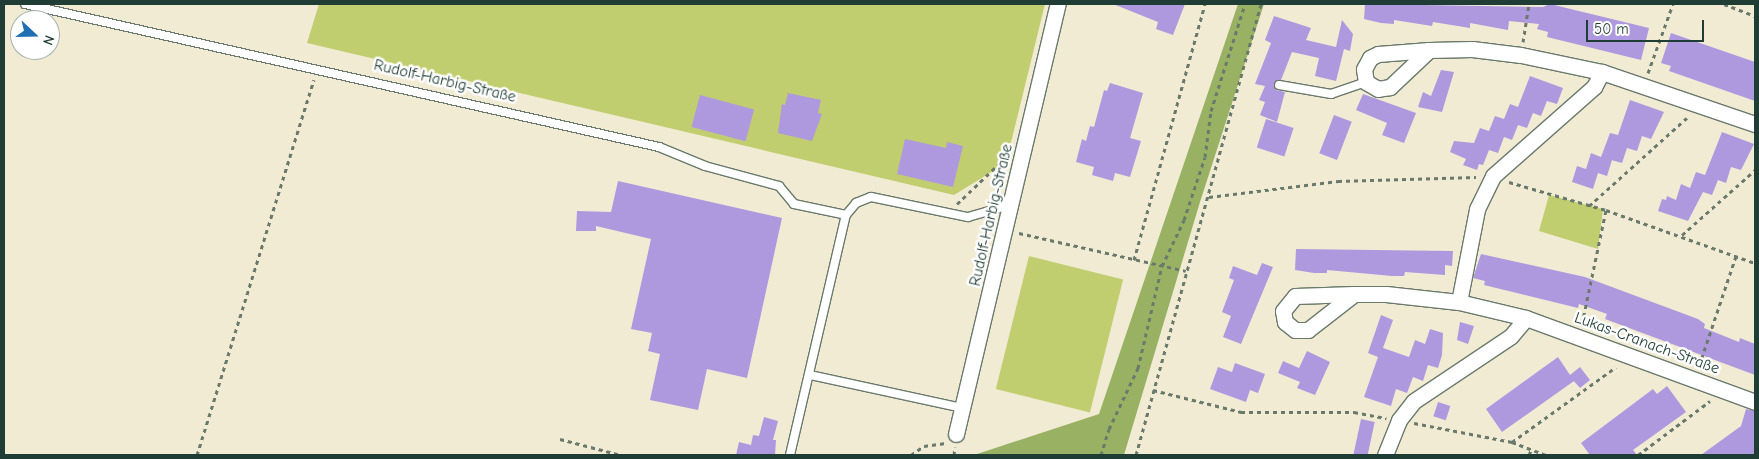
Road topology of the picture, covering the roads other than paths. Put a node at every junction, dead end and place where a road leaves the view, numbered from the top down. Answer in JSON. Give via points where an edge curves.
{"nodes":[{"id":1,"x":25,"y":4,"type":"edge"},
{"id":2,"x":1058,"y":4,"type":"edge"},
{"id":3,"x":1429,"y":50,"type":"junction"},
{"id":4,"x":1602,"y":72,"type":"junction"},
{"id":5,"x":1366,"y":82,"type":"junction"},
{"id":6,"x":1279,"y":85,"type":"dead end"},
{"id":7,"x":1755,"y":124,"type":"edge"},
{"id":8,"x":1012,"y":204,"type":"junction"},
{"id":9,"x":846,"y":215,"type":"junction"},
{"id":10,"x":1354,"y":294,"type":"dead end"},
{"id":11,"x":1459,"y":302,"type":"junction"},
{"id":12,"x":1526,"y":318,"type":"junction"},
{"id":13,"x":810,"y":375,"type":"junction"},
{"id":14,"x":1755,"y":402,"type":"edge"},
{"id":15,"x":962,"y":408,"type":"junction"},
{"id":16,"x":956,"y":434,"type":"road end"},
{"id":17,"x":790,"y":455,"type":"edge"},
{"id":18,"x":1385,"y":455,"type":"edge"}],
"edges":[{"from":1,"to":9,"type":"lane","name":"Rudolf-Harbig-Straße","via":[[660,147],[705,166],[779,186],[794,204]]},
{"from":2,"to":8,"type":"street","name":"Rudolf-Harbig-Straße"},
{"from":3,"to":4,"type":"street","via":[[1472,49],[1521,55]]},
{"from":3,"to":5,"type":"street","via":[[1390,87],[1378,89]]},
{"from":3,"to":5,"type":"street","via":[[1378,54],[1370,58],[1364,69]]},
{"from":4,"to":7,"type":"street"},
{"from":4,"to":11,"type":"street","via":[[1594,87],[1493,176],[1477,209]]},
{"from":5,"to":6,"type":"lane","via":[[1331,94]]},
{"from":8,"to":9,"type":"lane","via":[[968,217],[871,198],[856,204]]},
{"from":8,"to":15,"type":"street","name":"Rudolf-Harbig-Straße"},
{"from":9,"to":13,"type":"lane"},
{"from":10,"to":11,"type":"street","name":"Lukas-Cranach-Straße"},
{"from":11,"to":12,"type":"street","name":"Lukas-Cranach-Straße"},
{"from":12,"to":14,"type":"street","name":"Lukas-Cranach-Straße"},
{"from":12,"to":18,"type":"street","via":[[1511,336],[1424,392],[1399,420]]},
{"from":13,"to":15,"type":"lane"},
{"from":13,"to":17,"type":"lane"},
{"from":15,"to":16,"type":"street","name":"Rudolf-Harbig-Straße"}]}
